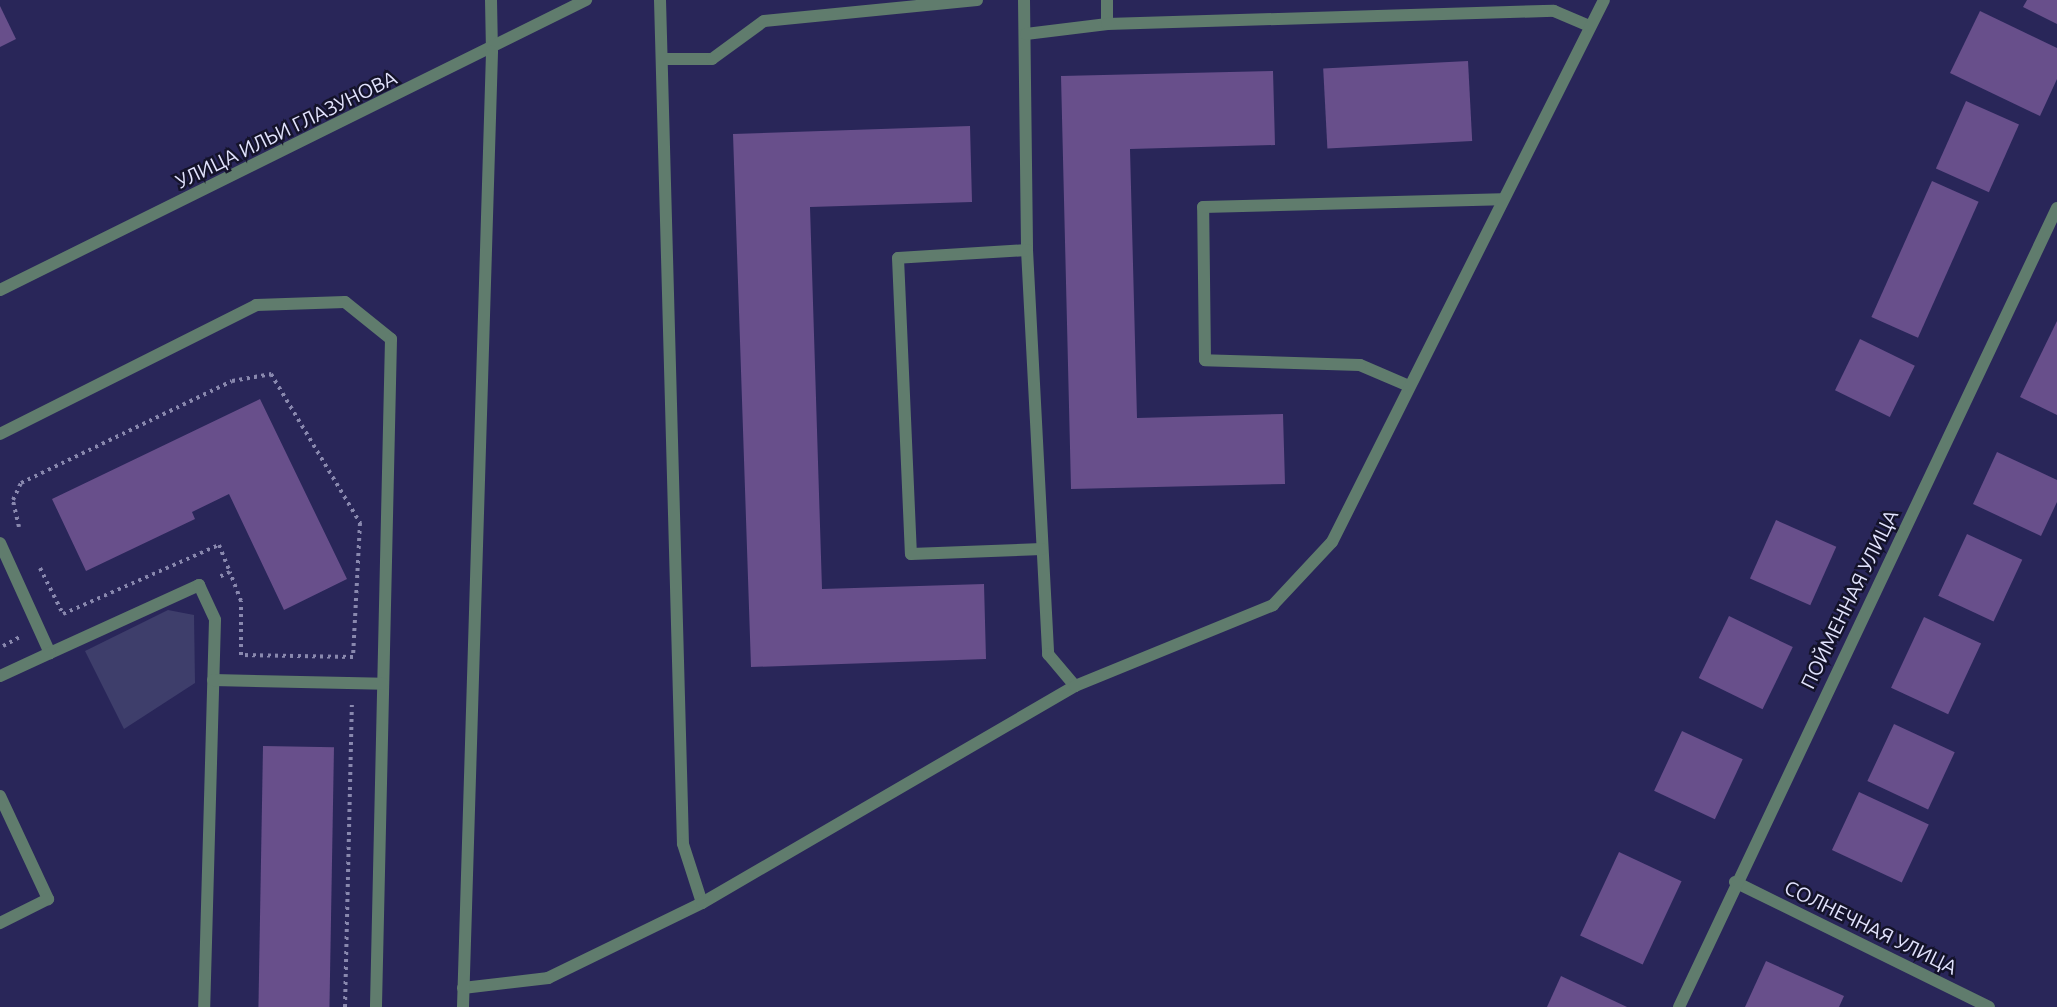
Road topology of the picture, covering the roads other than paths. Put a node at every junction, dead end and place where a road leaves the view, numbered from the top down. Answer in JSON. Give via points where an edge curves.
{"nodes":[{"id":1,"x":491,"y":0,"type":"edge"},
{"id":2,"x":586,"y":0,"type":"edge"},
{"id":3,"x":660,"y":0,"type":"edge"},
{"id":4,"x":977,"y":0,"type":"edge"},
{"id":5,"x":1024,"y":0,"type":"edge"},
{"id":6,"x":1107,"y":0,"type":"edge"},
{"id":7,"x":1604,"y":0,"type":"edge"},
{"id":8,"x":1107,"y":24,"type":"junction"},
{"id":9,"x":1590,"y":26,"type":"junction"},
{"id":10,"x":1026,"y":34,"type":"junction"},
{"id":11,"x":492,"y":51,"type":"junction"},
{"id":12,"x":662,"y":59,"type":"junction"},
{"id":13,"x":1501,"y":199,"type":"junction"},
{"id":14,"x":2057,"y":208,"type":"edge"},
{"id":15,"x":1027,"y":250,"type":"junction"},
{"id":16,"x":0,"y":290,"type":"edge"},
{"id":17,"x":1409,"y":386,"type":"junction"},
{"id":18,"x":0,"y":434,"type":"edge"},
{"id":19,"x":0,"y":543,"type":"edge"},
{"id":20,"x":1042,"y":549,"type":"junction"},
{"id":21,"x":50,"y":653,"type":"junction"},
{"id":22,"x":0,"y":676,"type":"edge"},
{"id":23,"x":213,"y":680,"type":"junction"},
{"id":24,"x":383,"y":684,"type":"junction"},
{"id":25,"x":1075,"y":686,"type":"junction"},
{"id":26,"x":0,"y":796,"type":"edge"},
{"id":27,"x":1735,"y":882,"type":"junction"},
{"id":28,"x":702,"y":903,"type":"junction"},
{"id":29,"x":0,"y":923,"type":"edge"},
{"id":30,"x":463,"y":988,"type":"junction"},
{"id":31,"x":204,"y":1007,"type":"edge"},
{"id":32,"x":376,"y":1007,"type":"edge"},
{"id":33,"x":463,"y":1007,"type":"edge"},
{"id":34,"x":1679,"y":1007,"type":"edge"},
{"id":35,"x":1989,"y":1007,"type":"edge"}],
"edges":[{"from":1,"to":11,"type":"street"},
{"from":2,"to":11,"type":"street","name":"УЛИЦА ИЛЬИ ГЛАЗУНОВА"},
{"from":3,"to":12,"type":"street"},
{"from":4,"to":12,"type":"street","via":[[764,21],[712,58]]},
{"from":5,"to":10,"type":"street"},
{"from":6,"to":8,"type":"street"},
{"from":7,"to":9,"type":"street"},
{"from":8,"to":9,"type":"street","via":[[1554,11]]},
{"from":8,"to":10,"type":"street"},
{"from":9,"to":13,"type":"street"},
{"from":10,"to":15,"type":"street"},
{"from":11,"to":16,"type":"street","name":"УЛИЦА ИЛЬИ ГЛАЗУНОВА"},
{"from":11,"to":30,"type":"street"},
{"from":12,"to":28,"type":"street","via":[[683,844]]},
{"from":13,"to":17,"type":"street"},
{"from":13,"to":17,"type":"street","via":[[1203,207],[1205,360],[1360,364]]},
{"from":14,"to":27,"type":"street","name":"ПОЙМЕННАЯ УЛИЦА"},
{"from":15,"to":20,"type":"street"},
{"from":15,"to":20,"type":"street","via":[[898,258],[911,554]]},
{"from":17,"to":25,"type":"street","via":[[1332,542],[1273,605]]},
{"from":18,"to":24,"type":"street","via":[[256,305],[345,302],[391,339]]},
{"from":19,"to":21,"type":"street"},
{"from":20,"to":25,"type":"street","via":[[1048,654]]},
{"from":21,"to":22,"type":"street"},
{"from":21,"to":23,"type":"street","via":[[198,585],[215,620]]},
{"from":23,"to":24,"type":"street"},
{"from":23,"to":31,"type":"street"},
{"from":24,"to":32,"type":"street"},
{"from":25,"to":28,"type":"street"},
{"from":26,"to":29,"type":"street","via":[[48,899]]},
{"from":27,"to":34,"type":"street","name":"ПОЙМЕННАЯ УЛИЦА"},
{"from":27,"to":35,"type":"street","name":"СОЛНЕЧНАЯ УЛИЦА"},
{"from":28,"to":30,"type":"street","via":[[548,978]]},
{"from":30,"to":33,"type":"street"}]}
